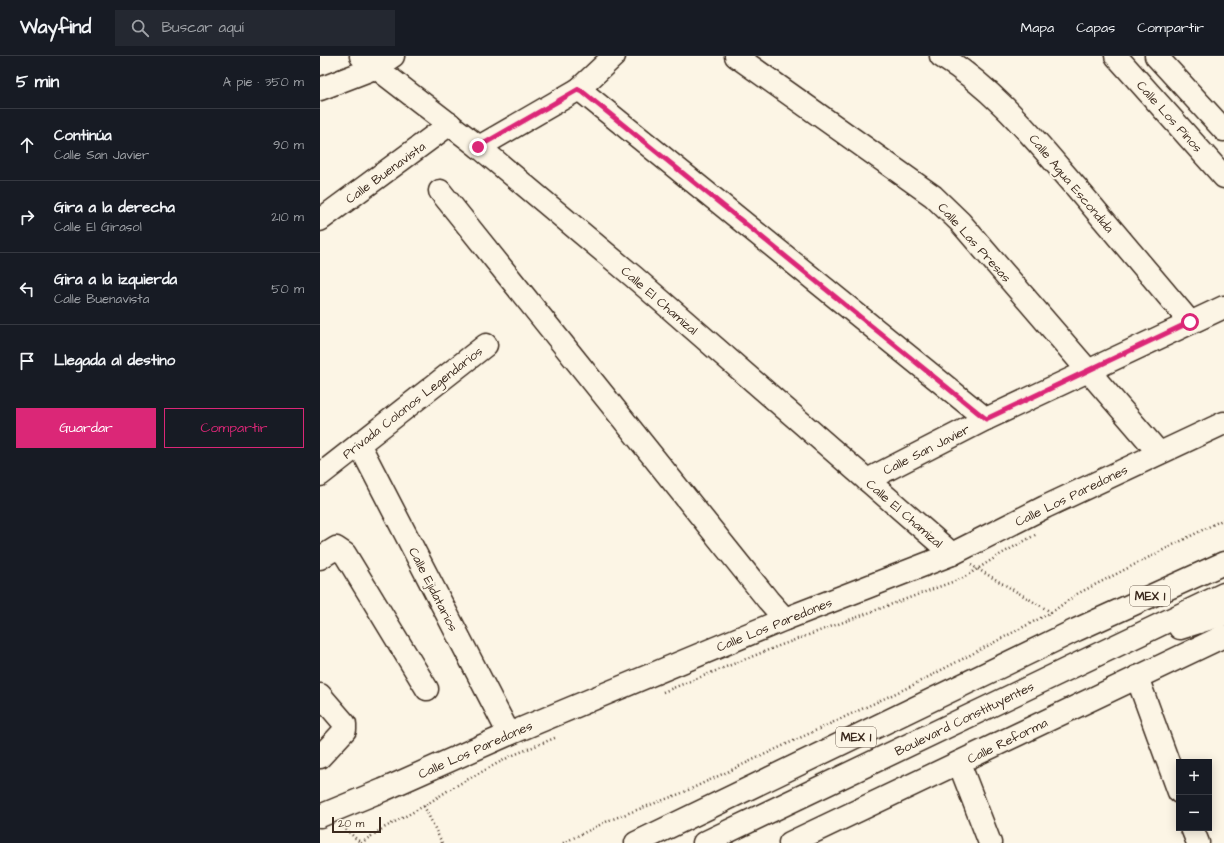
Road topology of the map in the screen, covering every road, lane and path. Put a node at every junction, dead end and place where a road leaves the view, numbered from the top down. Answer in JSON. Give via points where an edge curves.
{"nodes":[{"id":1,"x":614,"y":56,"type":"edge"},
{"id":2,"x":736,"y":56,"type":"edge"},
{"id":3,"x":941,"y":56,"type":"edge"},
{"id":4,"x":1116,"y":56,"type":"edge"},
{"id":5,"x":1156,"y":56,"type":"edge"},
{"id":6,"x":377,"y":60,"type":"edge"},
{"id":7,"x":320,"y":89,"type":"edge"},
{"id":8,"x":579,"y":89,"type":"junction"},
{"id":9,"x":450,"y":124,"type":"junction"},
{"id":10,"x":1224,"y":130,"type":"edge"},
{"id":11,"x":478,"y":147,"type":"junction"},
{"id":12,"x":1224,"y":177,"type":"edge"},
{"id":13,"x":440,"y":191,"type":"dead end"},
{"id":14,"x":320,"y":220,"type":"edge"},
{"id":15,"x":1224,"y":307,"type":"edge"},
{"id":16,"x":1190,"y":322,"type":"junction"},
{"id":17,"x":486,"y":345,"type":"dead end"},
{"id":18,"x":1087,"y":371,"type":"junction"},
{"id":19,"x":986,"y":419,"type":"junction"},
{"id":20,"x":1224,"y":423,"type":"edge"},
{"id":21,"x":359,"y":444,"type":"junction"},
{"id":22,"x":1159,"y":453,"type":"junction"},
{"id":23,"x":320,"y":475,"type":"edge"},
{"id":24,"x":867,"y":480,"type":"junction"},
{"id":25,"x":1224,"y":518,"type":"edge"},
{"id":26,"x":1224,"y":551,"type":"edge"},
{"id":27,"x":952,"y":554,"type":"junction"},
{"id":28,"x":320,"y":558,"type":"edge"},
{"id":29,"x":1224,"y":563,"type":"edge"},
{"id":30,"x":1224,"y":594,"type":"edge"},
{"id":31,"x":1052,"y":612,"type":"junction"},
{"id":32,"x":1224,"y":614,"type":"edge"},
{"id":33,"x":785,"y":619,"type":"junction"},
{"id":34,"x":1076,"y":630,"type":"junction"},
{"id":35,"x":1224,"y":636,"type":"edge"},
{"id":36,"x":1089,"y":658,"type":"junction"},
{"id":37,"x":1137,"y":677,"type":"junction"},
{"id":38,"x":427,"y":688,"type":"dead end"},
{"id":39,"x":320,"y":695,"type":"edge"},
{"id":40,"x":509,"y":734,"type":"junction"},
{"id":41,"x":320,"y":757,"type":"edge"},
{"id":42,"x":959,"y":763,"type":"junction"},
{"id":43,"x":1176,"y":784,"type":"edge"},
{"id":44,"x":320,"y":816,"type":"edge"},
{"id":45,"x":1193,"y":831,"type":"edge"},
{"id":46,"x":361,"y":843,"type":"edge"},
{"id":47,"x":442,"y":843,"type":"edge"},
{"id":48,"x":563,"y":843,"type":"edge"},
{"id":49,"x":636,"y":843,"type":"edge"},
{"id":50,"x":704,"y":843,"type":"edge"},
{"id":51,"x":790,"y":843,"type":"edge"},
{"id":52,"x":990,"y":843,"type":"edge"},
{"id":53,"x":1198,"y":843,"type":"edge"}],
"edges":[{"from":1,"to":8,"type":"main road"},
{"from":2,"to":18,"type":"main road","name":"Calle Las Presas","via":[[933,196],[960,222]]},
{"from":3,"to":16,"type":"main road","name":"Calle Agua Escondida","via":[[989,92],[1025,127]]},
{"from":4,"to":12,"type":"main road","name":"Calle Los Pinos"},
{"from":5,"to":10,"type":"main road"},
{"from":6,"to":7,"type":"main road"},
{"from":6,"to":9,"type":"main road","name":"Calle El Chamizal"},
{"from":8,"to":11,"type":"main road"},
{"from":8,"to":19,"type":"main road"},
{"from":9,"to":11,"type":"main road","name":"Calle El Chamizal"},
{"from":9,"to":14,"type":"main road","name":"Calle Buenavista"},
{"from":11,"to":24,"type":"main road","name":"Calle El Chamizal","via":[[634,277]]},
{"from":13,"to":33,"type":"main road"},
{"from":15,"to":16,"type":"main road","name":"Calle San Javier"},
{"from":16,"to":18,"type":"main road","name":"Calle San Javier"},
{"from":17,"to":21,"type":"main road","name":"Privada Colonos Legendarios"},
{"from":18,"to":19,"type":"main road","name":"Calle San Javier"},
{"from":18,"to":22,"type":"main road","name":"Calle Las Presas"},
{"from":19,"to":24,"type":"main road","name":"Calle San Javier"},
{"from":20,"to":22,"type":"main road","name":"Calle Los Paredones"},
{"from":21,"to":23,"type":"main road","name":"Privada Colonos Legendarios"},
{"from":21,"to":40,"type":"main road","name":"Calle Ejidatarios"},
{"from":22,"to":27,"type":"main road","name":"Calle Los Paredones"},
{"from":24,"to":27,"type":"main road","name":"Calle El Chamizal"},
{"from":25,"to":31,"type":"path","via":[[1077,594]]},
{"from":26,"to":34,"type":"main road"},
{"from":27,"to":31,"type":"path"},
{"from":27,"to":33,"type":"main road","name":"Calle Los Paredones"},
{"from":28,"to":38,"type":"main road","via":[[336,548],[345,554]]},
{"from":29,"to":34,"type":"main road","number":"MEX 1"},
{"from":30,"to":36,"type":"main road","name":"Boulevard Constituyentes","number":"MEX 1"},
{"from":31,"to":48,"type":"path","via":[[883,699],[682,793],[610,820]]},
{"from":32,"to":36,"type":"main road"},
{"from":33,"to":40,"type":"main road","name":"Calle Los Paredones"},
{"from":34,"to":49,"type":"main road","number":"MEX 1"},
{"from":35,"to":37,"type":"main road","name":"Calle Reforma"},
{"from":36,"to":50,"type":"main road","name":"Boulevard Constituyentes","number":"MEX 1"},
{"from":37,"to":42,"type":"main road","name":"Calle Reforma"},
{"from":37,"to":43,"type":"main road"},
{"from":39,"to":41,"type":"main road","via":[[346,724],[345,730]]},
{"from":40,"to":44,"type":"main road","name":"Calle Los Paredones"},
{"from":42,"to":51,"type":"main road","name":"Calle Reforma"},
{"from":42,"to":52,"type":"main road"},
{"from":45,"to":53,"type":"main road"},
{"from":46,"to":47,"type":"path","via":[[424,806]]}]}
